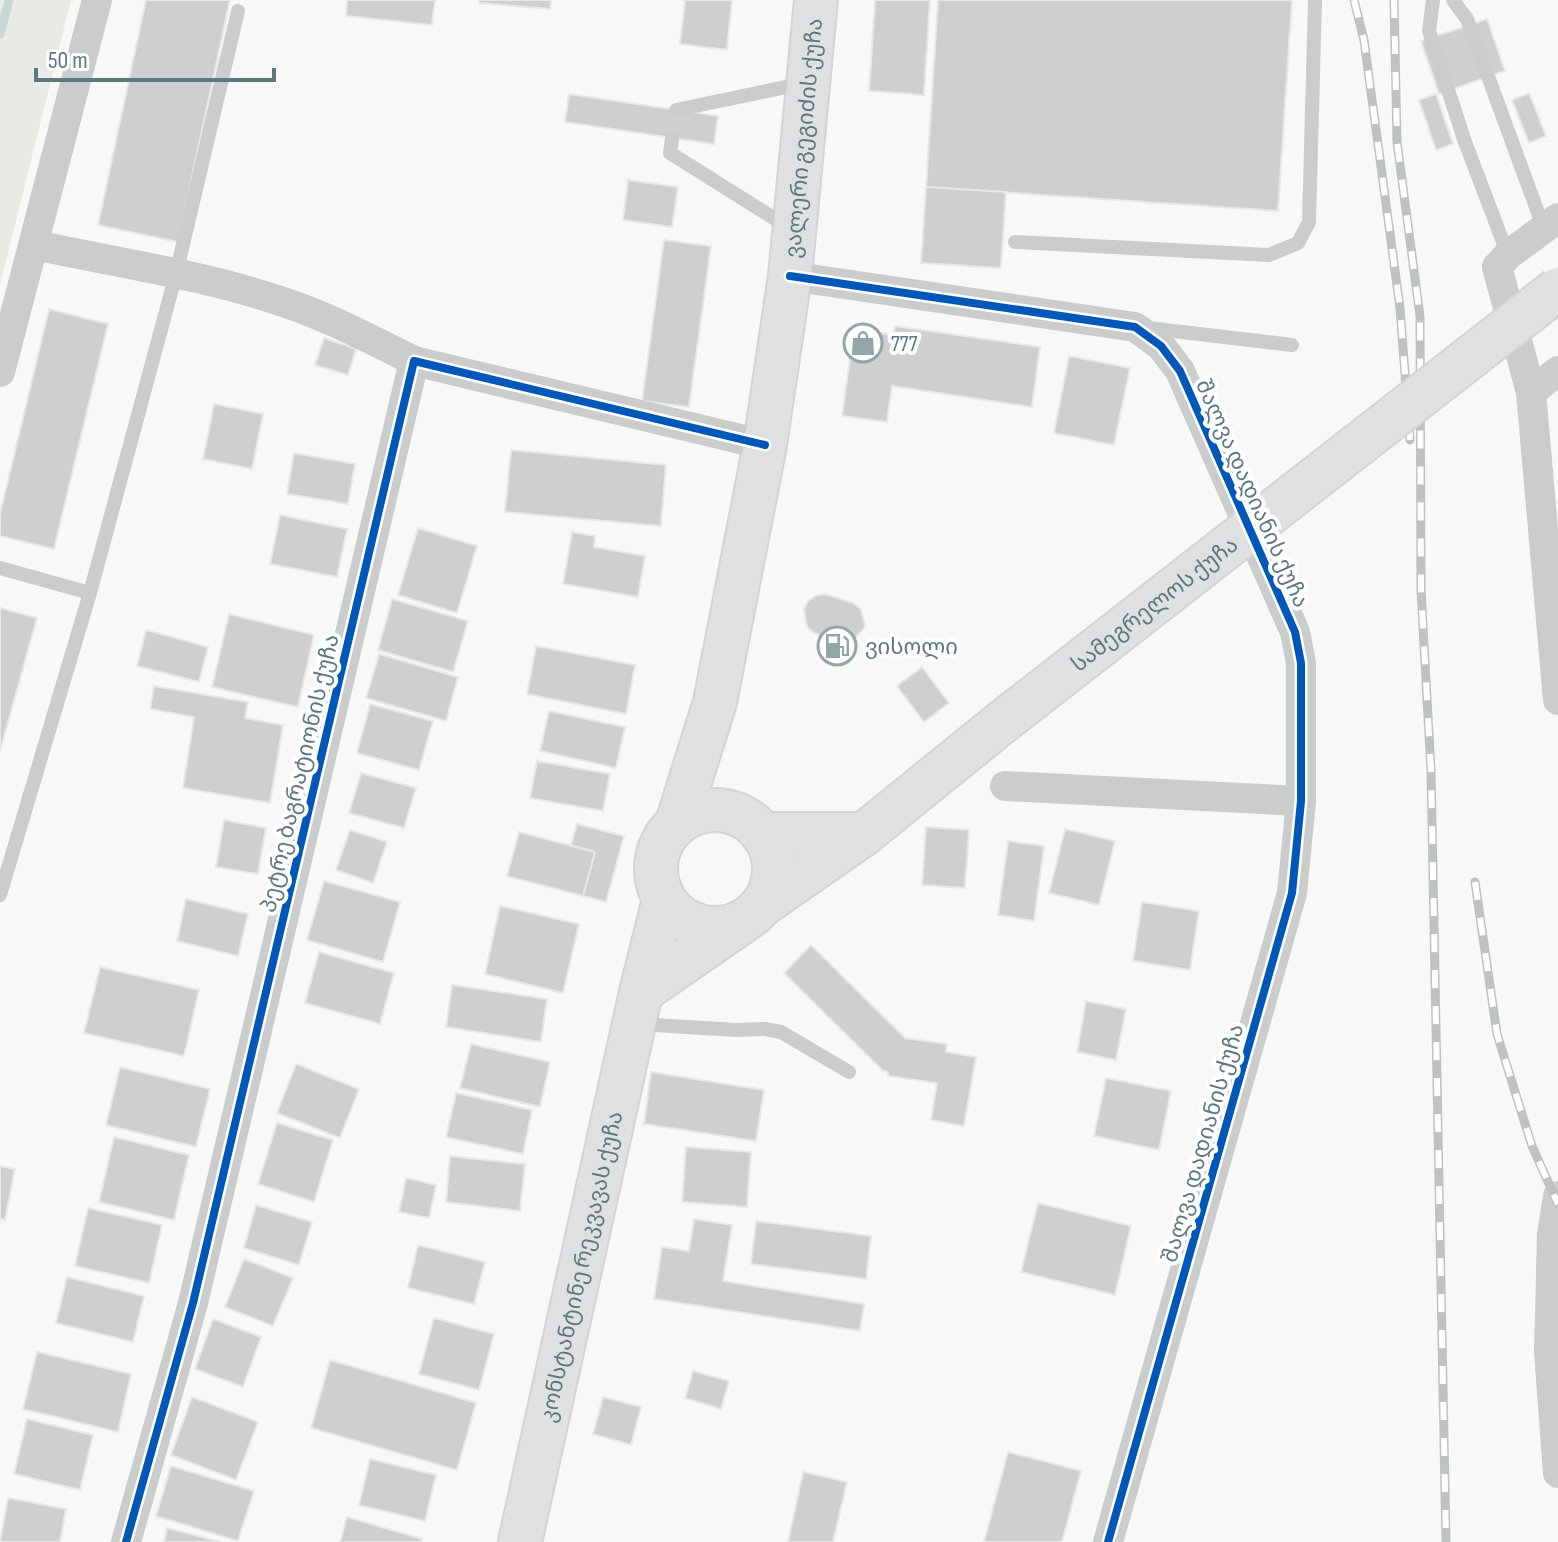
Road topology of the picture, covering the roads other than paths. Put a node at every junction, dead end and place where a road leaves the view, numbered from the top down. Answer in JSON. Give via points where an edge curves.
{"nodes":[{"id":1,"x":97,"y":0,"type":"edge"},
{"id":2,"x":816,"y":0,"type":"edge"},
{"id":3,"x":1315,"y":0,"type":"edge"},
{"id":4,"x":1433,"y":0,"type":"edge"},
{"id":5,"x":1453,"y":0,"type":"edge"},
{"id":6,"x":238,"y":11,"type":"dead end"},
{"id":7,"x":808,"y":83,"type":"junction"},
{"id":8,"x":676,"y":110,"type":"dead end"},
{"id":9,"x":672,"y":138,"type":"dead end"},
{"id":10,"x":1551,"y":224,"type":"edge"},
{"id":11,"x":795,"y":232,"type":"junction"},
{"id":12,"x":1015,"y":242,"type":"dead end"},
{"id":13,"x":35,"y":245,"type":"junction"},
{"id":14,"x":1508,"y":255,"type":"junction"},
{"id":15,"x":176,"y":274,"type":"junction"},
{"id":16,"x":790,"y":276,"type":"junction"},
{"id":17,"x":1558,"y":289,"type":"edge"},
{"id":18,"x":1135,"y":327,"type":"junction"},
{"id":19,"x":1292,"y":345,"type":"dead end"},
{"id":20,"x":414,"y":361,"type":"junction"},
{"id":21,"x":1558,"y":371,"type":"edge"},
{"id":22,"x":0,"y":372,"type":"edge"},
{"id":23,"x":1531,"y":392,"type":"junction"},
{"id":24,"x":765,"y":445,"type":"junction"},
{"id":25,"x":0,"y":568,"type":"edge"},
{"id":26,"x":90,"y":593,"type":"junction"},
{"id":27,"x":1558,"y":700,"type":"edge"},
{"id":28,"x":715,"y":702,"type":"junction"},
{"id":29,"x":1005,"y":786,"type":"dead end"},
{"id":30,"x":1301,"y":801,"type":"junction"},
{"id":31,"x":745,"y":822,"type":"junction"},
{"id":32,"x":677,"y":823,"type":"junction"},
{"id":33,"x":864,"y":834,"type":"junction"},
{"id":34,"x":0,"y":895,"type":"edge"},
{"id":35,"x":664,"y":900,"type":"junction"},
{"id":36,"x":755,"y":912,"type":"junction"},
{"id":37,"x":637,"y":1008,"type":"junction"},
{"id":38,"x":849,"y":1072,"type":"dead end"},
{"id":39,"x":1558,"y":1196,"type":"edge"},
{"id":40,"x":1558,"y":1473,"type":"edge"},
{"id":41,"x":126,"y":1542,"type":"edge"},
{"id":42,"x":520,"y":1542,"type":"edge"},
{"id":43,"x":1108,"y":1542,"type":"edge"}],
"edges":[{"from":1,"to":13,"type":"street"},
{"from":2,"to":7,"type":"main road","name":"ვალერი გეგიძის ქუჩა"},
{"from":3,"to":12,"type":"lane","via":[[1309,222],[1298,243],[1269,255]]},
{"from":4,"to":14,"type":"lane","via":[[1429,31]]},
{"from":5,"to":10,"type":"lane","via":[[1467,19]]},
{"from":6,"to":15,"type":"lane"},
{"from":7,"to":8,"type":"lane"},
{"from":7,"to":11,"type":"main road","name":"ვალერი გეგიძის ქუჩა"},
{"from":9,"to":11,"type":"lane","via":[[670,153]]},
{"from":10,"to":14,"type":"street"},
{"from":11,"to":16,"type":"main road","name":"ვალერი გეგიძის ქუჩა"},
{"from":13,"to":15,"type":"street"},
{"from":13,"to":22,"type":"street"},
{"from":14,"to":23,"type":"street","via":[[1497,267]]},
{"from":15,"to":20,"type":"street","via":[[274,299]]},
{"from":15,"to":26,"type":"lane"},
{"from":16,"to":18,"type":"street"},
{"from":16,"to":24,"type":"main road","name":"ვალერი გეგიძის ქუჩა"},
{"from":17,"to":33,"type":"main road","name":"სამეგრელოს ქუჩა","bridge":true},
{"from":18,"to":19,"type":"lane"},
{"from":18,"to":30,"type":"street","name":"შალვა დადიანის ქუჩა","via":[[1161,346],[1180,371],[1295,632],[1301,663]]},
{"from":20,"to":24,"type":"street"},
{"from":20,"to":41,"type":"street","name":"პეტრე ბაგრატიონის ქუჩა","via":[[193,1303]]},
{"from":21,"to":23,"type":"street"},
{"from":23,"to":27,"type":"street"},
{"from":24,"to":28,"type":"main road","name":"ვალერი გეგიძის ქუჩა"},
{"from":25,"to":26,"type":"lane"},
{"from":26,"to":34,"type":"lane"},
{"from":28,"to":31,"type":"main road","name":"ვალერი გეგიძის ქუჩა","via":[[718,764]]},
{"from":28,"to":32,"type":"main road","name":"ვალერი გეგიძის ქუჩა"},
{"from":29,"to":30,"type":"street"},
{"from":30,"to":43,"type":"street","name":"შალვა დადიანის ქუჩა","via":[[1292,893]]},
{"from":31,"to":32,"type":"main road","via":[[702,812]]},
{"from":31,"to":33,"type":"main road"},
{"from":31,"to":36,"type":"main road","via":[[771,850],[774,869],[771,888]]},
{"from":32,"to":35,"type":"main road","via":[[656,859]]},
{"from":33,"to":36,"type":"main road","name":"სამეგრელოს ქუჩა"},
{"from":35,"to":36,"type":"main road","via":[[681,917],[702,926],[725,927]]},
{"from":35,"to":37,"type":"main road","name":"კონსტანტინე რეკვავას ქუჩა"},
{"from":36,"to":37,"type":"main road"},
{"from":37,"to":38,"type":"lane","via":[[736,1030],[781,1032]]},
{"from":37,"to":42,"type":"main road","name":"კონსტანტინე რეკვავას ქუჩა"},
{"from":39,"to":40,"type":"street","via":[[1549,1352]]}]}
